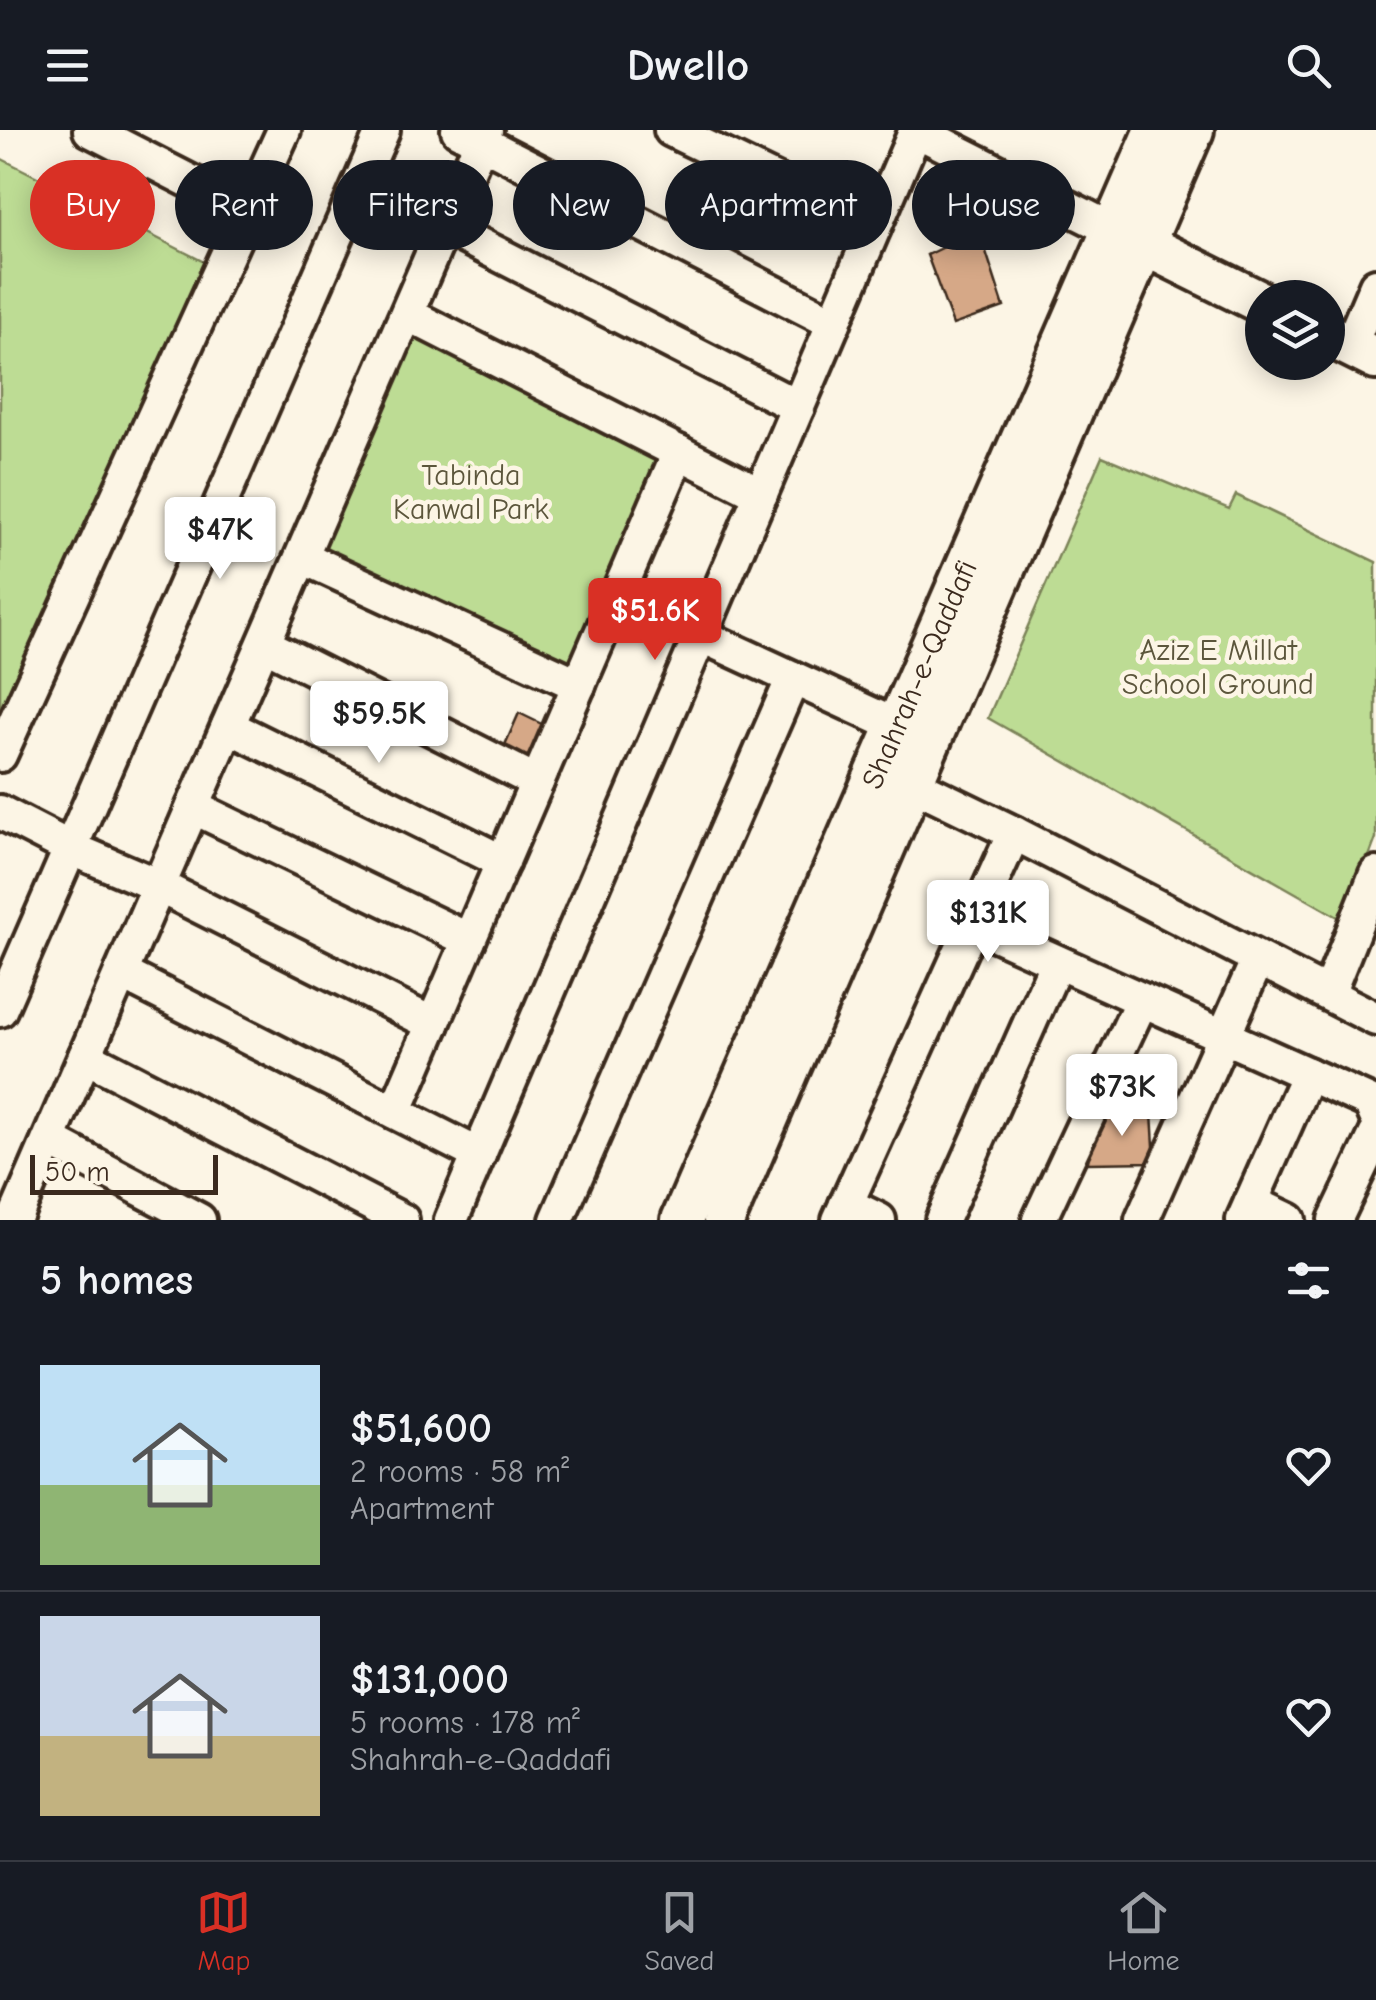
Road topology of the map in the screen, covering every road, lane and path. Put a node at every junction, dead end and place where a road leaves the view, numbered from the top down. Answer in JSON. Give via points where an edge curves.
{"nodes":[{"id":1,"x":90,"y":130,"type":"edge"},
{"id":2,"x":284,"y":130,"type":"edge"},
{"id":3,"x":383,"y":130,"type":"edge"},
{"id":4,"x":671,"y":130,"type":"edge"},
{"id":5,"x":1156,"y":130,"type":"edge"},
{"id":6,"x":1192,"y":130,"type":"edge"},
{"id":7,"x":930,"y":133,"type":"edge"},
{"id":8,"x":475,"y":134,"type":"edge"},
{"id":9,"x":271,"y":160,"type":"edge"},
{"id":10,"x":466,"y":160,"type":"edge"},
{"id":11,"x":733,"y":160,"type":"edge"},
{"id":12,"x":175,"y":174,"type":"edge"},
{"id":13,"x":892,"y":197,"type":"edge"},
{"id":14,"x":1127,"y":237,"type":"junction"},
{"id":15,"x":230,"y":250,"type":"edge"},
{"id":16,"x":434,"y":250,"type":"edge"},
{"id":17,"x":491,"y":250,"type":"edge"},
{"id":18,"x":865,"y":250,"type":"edge"},
{"id":19,"x":1376,"y":285,"type":"edge"},
{"id":20,"x":1245,"y":295,"type":"edge"},
{"id":21,"x":407,"y":314,"type":"junction"},
{"id":22,"x":834,"y":323,"type":"junction"},
{"id":23,"x":1351,"y":347,"type":"edge"},
{"id":24,"x":798,"y":407,"type":"junction"},
{"id":25,"x":679,"y":452,"type":"junction"},
{"id":26,"x":760,"y":494,"type":"junction"},
{"id":27,"x":302,"y":557,"type":"junction"},
{"id":28,"x":700,"y":635,"type":"junction"},
{"id":29,"x":264,"y":644,"type":"junction"},
{"id":30,"x":793,"y":678,"type":"junction"},
{"id":31,"x":579,"y":685,"type":"junction"},
{"id":32,"x":228,"y":726,"type":"junction"},
{"id":33,"x":897,"y":726,"type":"junction"},
{"id":34,"x":0,"y":755,"type":"edge"},
{"id":35,"x":537,"y":782,"type":"junction"},
{"id":36,"x":910,"y":783,"type":"junction"},
{"id":37,"x":193,"y":807,"type":"junction"},
{"id":38,"x":0,"y":812,"type":"edge"},
{"id":39,"x":1014,"y":832,"type":"junction"},
{"id":40,"x":70,"y":848,"type":"junction"},
{"id":41,"x":502,"y":862,"type":"junction"},
{"id":42,"x":1376,"y":874,"type":"edge"},
{"id":43,"x":159,"y":886,"type":"junction"},
{"id":44,"x":972,"y":924,"type":"junction"},
{"id":45,"x":469,"y":940,"type":"junction"},
{"id":46,"x":1258,"y":958,"type":"junction"},
{"id":47,"x":1057,"y":962,"type":"junction"},
{"id":48,"x":121,"y":973,"type":"junction"},
{"id":49,"x":1328,"y":994,"type":"junction"},
{"id":50,"x":1142,"y":1000,"type":"junction"},
{"id":51,"x":0,"y":1010,"type":"edge"},
{"id":52,"x":1376,"y":1019,"type":"edge"},
{"id":53,"x":433,"y":1024,"type":"junction"},
{"id":54,"x":1224,"y":1036,"type":"junction"},
{"id":55,"x":85,"y":1056,"type":"junction"},
{"id":56,"x":1308,"y":1074,"type":"junction"},
{"id":57,"x":394,"y":1112,"type":"junction"},
{"id":58,"x":1376,"y":1116,"type":"edge"},
{"id":59,"x":1376,"y":1134,"type":"edge"},
{"id":60,"x":49,"y":1140,"type":"junction"},
{"id":61,"x":479,"y":1155,"type":"junction"},
{"id":62,"x":1247,"y":1211,"type":"edge"},
{"id":63,"x":842,"y":1212,"type":"edge"},
{"id":64,"x":14,"y":1220,"type":"edge"},
{"id":65,"x":199,"y":1220,"type":"edge"},
{"id":66,"x":402,"y":1220,"type":"edge"},
{"id":67,"x":450,"y":1220,"type":"edge"},
{"id":68,"x":557,"y":1220,"type":"edge"},
{"id":69,"x":682,"y":1220,"type":"edge"},
{"id":70,"x":724,"y":1220,"type":"edge"},
{"id":71,"x":879,"y":1220,"type":"edge"},
{"id":72,"x":942,"y":1220,"type":"edge"},
{"id":73,"x":1039,"y":1220,"type":"edge"},
{"id":74,"x":1142,"y":1220,"type":"edge"},
{"id":75,"x":1289,"y":1220,"type":"edge"},
{"id":76,"x":1335,"y":1220,"type":"edge"}],
"edges":[{"from":1,"to":12,"type":"street"},
{"from":2,"to":9,"type":"street"},
{"from":3,"to":40,"type":"street"},
{"from":4,"to":11,"type":"street"},
{"from":5,"to":14,"type":"main road","name":"Shahrah-e-Qaddafi"},
{"from":6,"to":14,"type":"main road","name":"Shahrah-e-Qaddafi"},
{"from":7,"to":13,"type":"street"},
{"from":7,"to":14,"type":"street"},
{"from":8,"to":10,"type":"street"},
{"from":8,"to":22,"type":"street"},
{"from":14,"to":20,"type":"main road"},
{"from":14,"to":33,"type":"main road","name":"Shahrah-e-Qaddafi"},
{"from":14,"to":36,"type":"main road","name":"Shahrah-e-Qaddafi"},
{"from":15,"to":34,"type":"street"},
{"from":16,"to":21,"type":"street"},
{"from":17,"to":24,"type":"street"},
{"from":18,"to":22,"type":"street"},
{"from":19,"to":23,"type":"street"},
{"from":21,"to":25,"type":"street"},
{"from":21,"to":27,"type":"street"},
{"from":22,"to":24,"type":"street"},
{"from":24,"to":26,"type":"street"},
{"from":25,"to":26,"type":"street"},
{"from":25,"to":31,"type":"street"},
{"from":26,"to":28,"type":"street"},
{"from":27,"to":29,"type":"street"},
{"from":27,"to":31,"type":"street"},
{"from":28,"to":30,"type":"street"},
{"from":28,"to":61,"type":"street"},
{"from":29,"to":32,"type":"street"},
{"from":29,"to":35,"type":"street"},
{"from":30,"to":33,"type":"street"},
{"from":30,"to":68,"type":"street"},
{"from":31,"to":35,"type":"street"},
{"from":32,"to":37,"type":"street"},
{"from":32,"to":41,"type":"street"},
{"from":33,"to":69,"type":"main road","name":"Shahrah-e-Qaddafi"},
{"from":35,"to":41,"type":"street"},
{"from":36,"to":39,"type":"street"},
{"from":36,"to":70,"type":"main road","name":"Shahrah-e-Qaddafi"},
{"from":37,"to":43,"type":"street"},
{"from":37,"to":45,"type":"street"},
{"from":38,"to":40,"type":"street"},
{"from":39,"to":44,"type":"street"},
{"from":39,"to":46,"type":"street"},
{"from":40,"to":43,"type":"street"},
{"from":40,"to":51,"type":"street"},
{"from":41,"to":45,"type":"street"},
{"from":42,"to":49,"type":"street"},
{"from":43,"to":48,"type":"street"},
{"from":43,"to":53,"type":"street"},
{"from":44,"to":47,"type":"street"},
{"from":44,"to":63,"type":"street"},
{"from":45,"to":53,"type":"street"},
{"from":46,"to":49,"type":"street"},
{"from":46,"to":54,"type":"street"},
{"from":47,"to":50,"type":"street"},
{"from":47,"to":72,"type":"street"},
{"from":48,"to":55,"type":"street"},
{"from":48,"to":57,"type":"street"},
{"from":49,"to":52,"type":"street"},
{"from":50,"to":54,"type":"street"},
{"from":50,"to":73,"type":"street"},
{"from":53,"to":57,"type":"street"},
{"from":54,"to":56,"type":"street"},
{"from":54,"to":74,"type":"street"},
{"from":55,"to":60,"type":"street"},
{"from":55,"to":66,"type":"street"},
{"from":56,"to":58,"type":"street","via":[[1370,1102]]},
{"from":56,"to":62,"type":"street"},
{"from":57,"to":61,"type":"street"},
{"from":59,"to":76,"type":"street"},
{"from":60,"to":64,"type":"street"},
{"from":60,"to":65,"type":"street"},
{"from":61,"to":67,"type":"street"},
{"from":62,"to":75,"type":"street"},
{"from":63,"to":71,"type":"street"}]}
